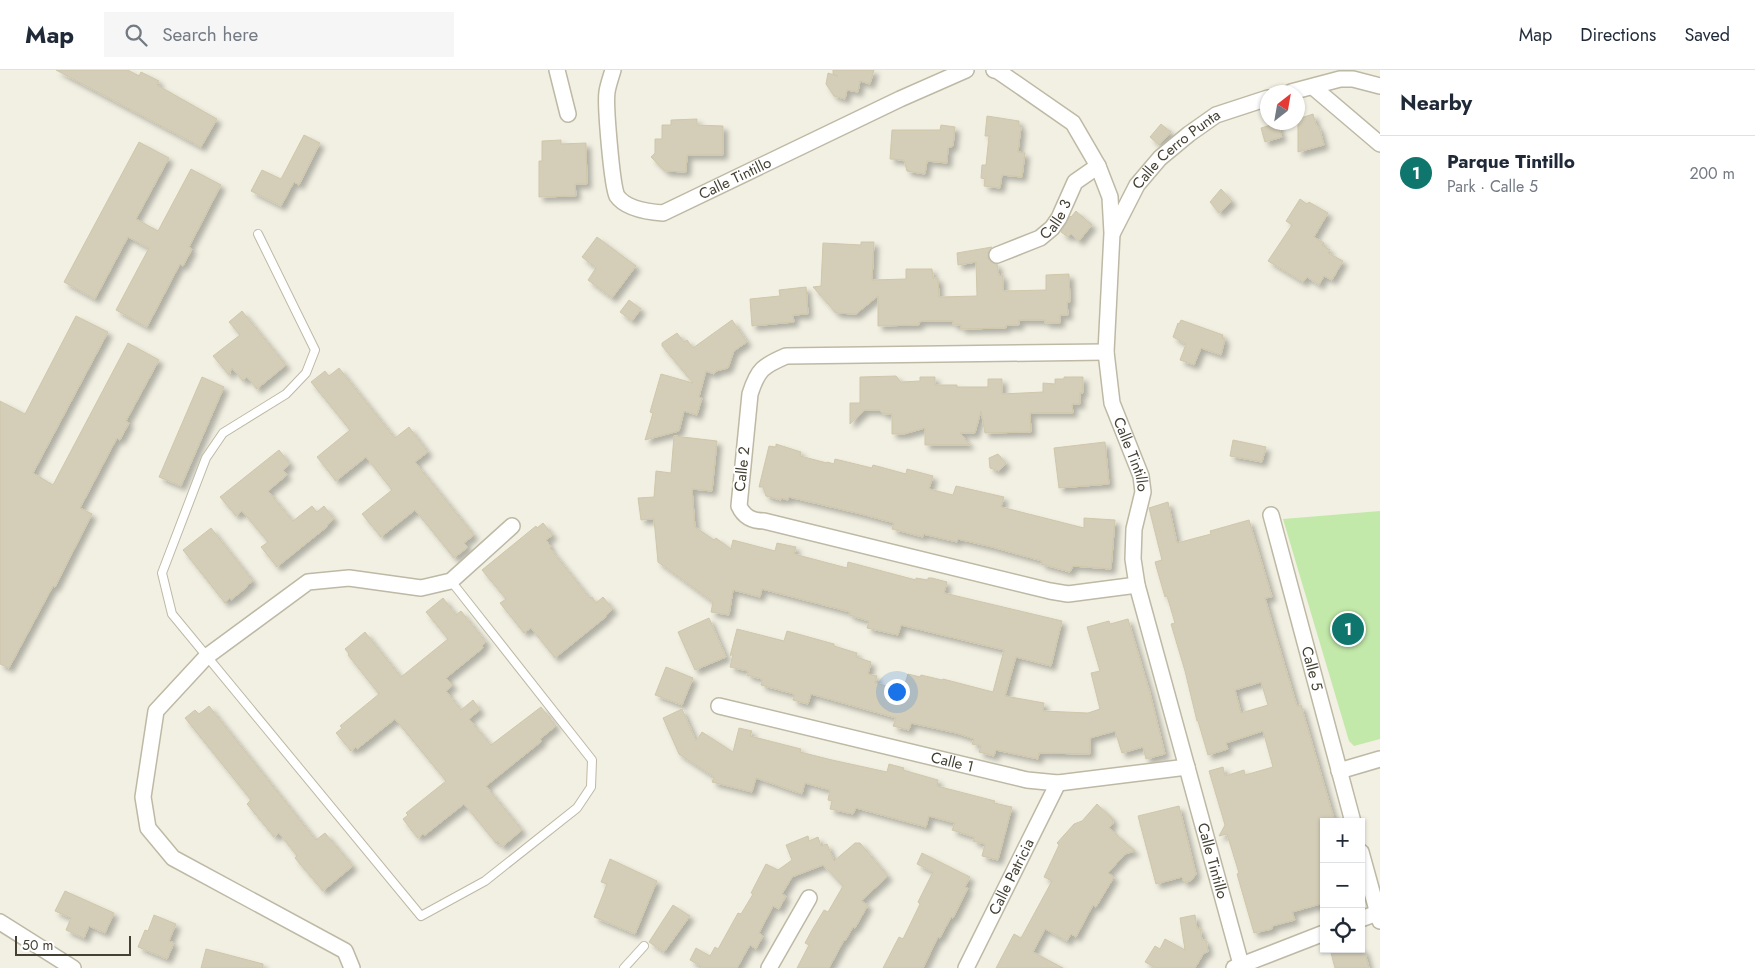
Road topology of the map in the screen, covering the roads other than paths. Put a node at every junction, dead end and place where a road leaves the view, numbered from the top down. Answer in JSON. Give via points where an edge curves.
{"nodes":[{"id":1,"x":557,"y":70,"type":"edge"},
{"id":2,"x":613,"y":70,"type":"edge"},
{"id":3,"x":966,"y":70,"type":"edge"},
{"id":4,"x":997,"y":70,"type":"edge"},
{"id":5,"x":1380,"y":86,"type":"edge"},
{"id":6,"x":1313,"y":87,"type":"junction"},
{"id":7,"x":1305,"y":89,"type":"edge"},
{"id":8,"x":1260,"y":101,"type":"edge"},
{"id":9,"x":568,"y":114,"type":"dead end"},
{"id":10,"x":1380,"y":144,"type":"edge"},
{"id":11,"x":1098,"y":166,"type":"junction"},
{"id":12,"x":1112,"y":233,"type":"junction"},
{"id":13,"x":258,"y":234,"type":"dead end"},
{"id":14,"x":998,"y":255,"type":"dead end"},
{"id":15,"x":1106,"y":352,"type":"junction"},
{"id":16,"x":1271,"y":515,"type":"dead end"},
{"id":17,"x":512,"y":526,"type":"dead end"},
{"id":18,"x":451,"y":581,"type":"junction"},
{"id":19,"x":1137,"y":585,"type":"junction"},
{"id":20,"x":206,"y":657,"type":"junction"},
{"id":21,"x":719,"y":706,"type":"dead end"},
{"id":22,"x":1380,"y":760,"type":"edge"},
{"id":23,"x":1187,"y":767,"type":"junction"},
{"id":24,"x":1339,"y":771,"type":"junction"},
{"id":25,"x":1058,"y":783,"type":"junction"},
{"id":26,"x":1352,"y":818,"type":"edge"},
{"id":27,"x":1364,"y":863,"type":"edge"},
{"id":28,"x":809,"y":898,"type":"dead end"},
{"id":29,"x":1379,"y":915,"type":"edge"},
{"id":30,"x":1365,"y":918,"type":"edge"},
{"id":31,"x":0,"y":922,"type":"edge"},
{"id":32,"x":1320,"y":935,"type":"edge"},
{"id":33,"x":644,"y":946,"type":"dead end"},
{"id":34,"x":1239,"y":967,"type":"edge"},
{"id":35,"x":74,"y":968,"type":"edge"},
{"id":36,"x":352,"y":968,"type":"edge"},
{"id":37,"x":624,"y":968,"type":"edge"},
{"id":38,"x":769,"y":968,"type":"edge"},
{"id":39,"x":966,"y":968,"type":"edge"}],
"edges":[{"from":1,"to":9,"type":"street"},
{"from":2,"to":3,"type":"street","name":"Calle Tintillo","via":[[607,93],[612,177],[618,196],[628,205],[663,213]]},
{"from":4,"to":11,"type":"street","name":"Calle Tintillo","via":[[1073,123]]},
{"from":5,"to":6,"type":"street","via":[[1340,79]]},
{"from":6,"to":7,"type":"street"},
{"from":6,"to":10,"type":"street"},
{"from":8,"to":12,"type":"street","name":"Calle Cerro Punta","via":[[1216,115],[1160,158],[1137,185]]},
{"from":11,"to":12,"type":"street","name":"Calle Tintillo","via":[[1110,197]]},
{"from":11,"to":14,"type":"street","name":"Calle 3","via":[[1075,182],[1052,228],[1040,238]]},
{"from":12,"to":15,"type":"street","name":"Calle Tintillo"},
{"from":13,"to":20,"type":"lane","via":[[315,350],[306,373],[286,394],[223,433],[206,458],[162,573],[172,614]]},
{"from":15,"to":19,"type":"street","name":"Calle Tintillo","via":[[1112,403],[1141,476],[1143,492],[1134,529],[1133,558]]},
{"from":15,"to":19,"type":"street","name":"Calle 2","via":[[786,356],[762,368],[755,377],[750,394],[738,506],[742,513],[756,521],[1050,591],[1068,594]]},
{"from":16,"to":24,"type":"street","name":"Calle 5"},
{"from":17,"to":18,"type":"street"},
{"from":18,"to":20,"type":"street","via":[[421,588],[349,578],[308,582]]},
{"from":18,"to":20,"type":"lane","via":[[592,760],[591,787],[577,808],[484,881],[421,916]]},
{"from":19,"to":23,"type":"street","name":"Calle Tintillo"},
{"from":20,"to":36,"type":"street","via":[[156,711],[143,797],[148,828],[173,858],[345,951]]},
{"from":21,"to":25,"type":"street","name":"Calle 1","via":[[1027,780]]},
{"from":22,"to":24,"type":"street"},
{"from":23,"to":25,"type":"street","name":"Calle 1"},
{"from":23,"to":34,"type":"street","name":"Calle Tintillo"},
{"from":24,"to":26,"type":"street","name":"Calle 5"},
{"from":25,"to":39,"type":"street","name":"Calle Patricia"},
{"from":27,"to":29,"type":"street"},
{"from":28,"to":38,"type":"street"},
{"from":29,"to":30,"type":"street"},
{"from":31,"to":35,"type":"street"},
{"from":32,"to":34,"type":"street"},
{"from":33,"to":37,"type":"lane"}]}
